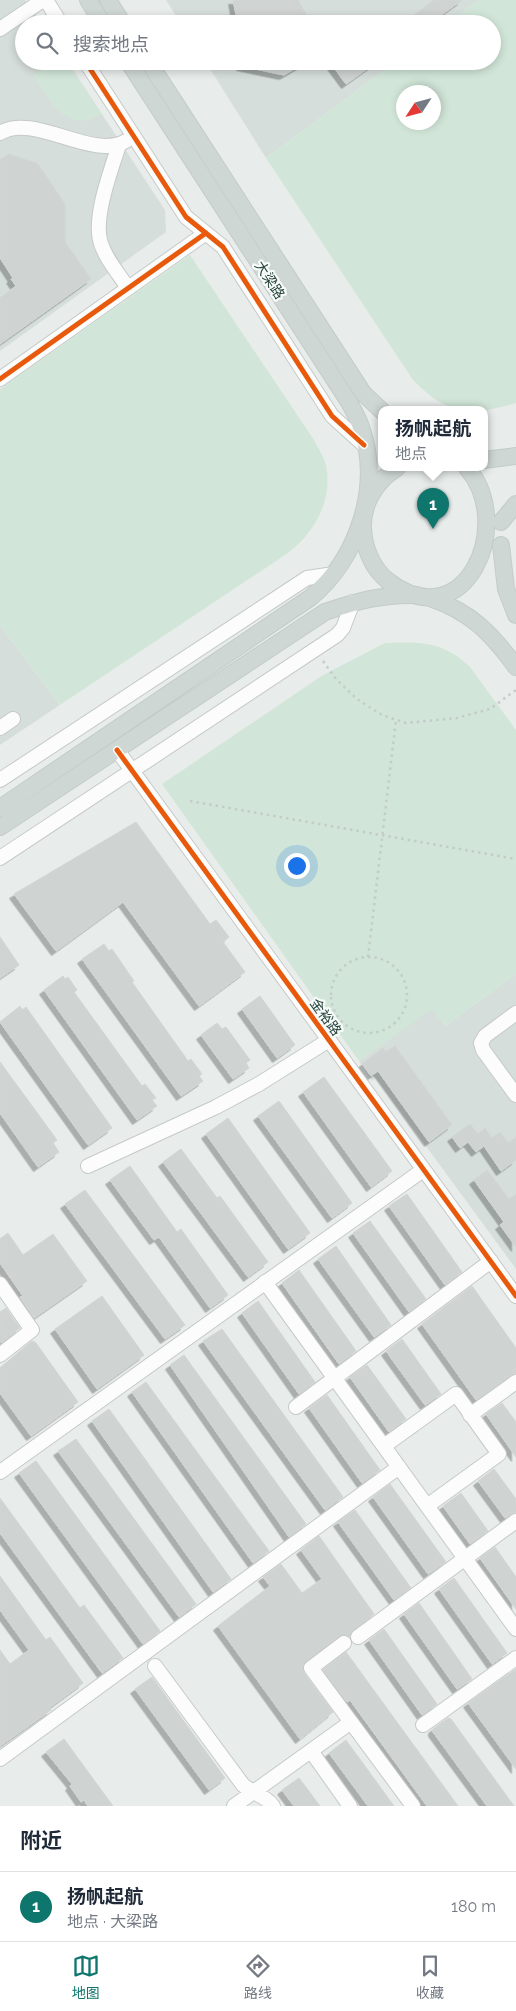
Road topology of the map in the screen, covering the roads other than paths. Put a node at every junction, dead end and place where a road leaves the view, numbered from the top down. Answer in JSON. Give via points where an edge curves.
{"nodes":[{"id":1,"x":44,"y":0,"type":"edge"},
{"id":2,"x":88,"y":0,"type":"edge"},
{"id":3,"x":108,"y":0,"type":"edge"},
{"id":4,"x":21,"y":15,"type":"edge"},
{"id":5,"x":55,"y":15,"type":"edge"},
{"id":6,"x":97,"y":15,"type":"edge"},
{"id":7,"x":117,"y":15,"type":"edge"},
{"id":8,"x":15,"y":19,"type":"edge"},
{"id":9,"x":0,"y":29,"type":"edge"},
{"id":10,"x":91,"y":70,"type":"edge"},
{"id":11,"x":134,"y":70,"type":"edge"},
{"id":12,"x":154,"y":70,"type":"edge"},
{"id":13,"x":0,"y":133,"type":"edge"},
{"id":14,"x":134,"y":136,"type":"junction"},
{"id":15,"x":119,"y":145,"type":"junction"},
{"id":16,"x":206,"y":233,"type":"junction"},
{"id":17,"x":128,"y":288,"type":"junction"},
{"id":18,"x":0,"y":379,"type":"edge"},
{"id":19,"x":378,"y":407,"type":"edge"},
{"id":20,"x":364,"y":445,"type":"junction"},
{"id":21,"x":516,"y":455,"type":"edge"},
{"id":22,"x":488,"y":459,"type":"edge"},
{"id":23,"x":393,"y":471,"type":"edge"},
{"id":24,"x":471,"y":471,"type":"edge"},
{"id":25,"x":516,"y":504,"type":"edge"},
{"id":26,"x":364,"y":514,"type":"junction"},
{"id":27,"x":501,"y":529,"type":"junction"},
{"id":28,"x":334,"y":574,"type":"junction"},
{"id":29,"x":422,"y":596,"type":"junction"},
{"id":30,"x":353,"y":602,"type":"junction"},
{"id":31,"x":516,"y":615,"type":"edge"},
{"id":32,"x":516,"y":667,"type":"edge"},
{"id":33,"x":13,"y":719,"type":"dead end"},
{"id":34,"x":0,"y":728,"type":"edge"},
{"id":35,"x":117,"y":750,"type":"junction"},
{"id":36,"x":131,"y":770,"type":"junction"},
{"id":37,"x":0,"y":780,"type":"edge"},
{"id":38,"x":0,"y":808,"type":"edge"},
{"id":39,"x":0,"y":827,"type":"edge"},
{"id":40,"x":0,"y":858,"type":"edge"},
{"id":41,"x":516,"y":1013,"type":"edge"},
{"id":42,"x":328,"y":1040,"type":"junction"},
{"id":43,"x":516,"y":1095,"type":"edge"},
{"id":44,"x":88,"y":1166,"type":"dead end"},
{"id":45,"x":424,"y":1170,"type":"junction"},
{"id":46,"x":490,"y":1261,"type":"junction"},
{"id":47,"x":265,"y":1282,"type":"junction"},
{"id":48,"x":0,"y":1284,"type":"edge"},
{"id":49,"x":516,"y":1296,"type":"edge"},
{"id":50,"x":0,"y":1355,"type":"edge"},
{"id":51,"x":334,"y":1378,"type":"junction"},
{"id":52,"x":516,"y":1382,"type":"edge"},
{"id":53,"x":296,"y":1407,"type":"dead end"},
{"id":54,"x":470,"y":1415,"type":"junction"},
{"id":55,"x":384,"y":1446,"type":"junction"},
{"id":56,"x":399,"y":1467,"type":"junction"},
{"id":57,"x":0,"y":1472,"type":"edge"},
{"id":58,"x":427,"y":1506,"type":"junction"},
{"id":59,"x":516,"y":1521,"type":"edge"},
{"id":60,"x":465,"y":1558,"type":"junction"},
{"id":61,"x":516,"y":1629,"type":"edge"},
{"id":62,"x":358,"y":1637,"type":"dead end"},
{"id":63,"x":344,"y":1643,"type":"dead end"},
{"id":64,"x":516,"y":1658,"type":"edge"},
{"id":65,"x":155,"y":1666,"type":"dead end"},
{"id":66,"x":351,"y":1722,"type":"junction"},
{"id":67,"x":423,"y":1725,"type":"dead end"},
{"id":68,"x":311,"y":1751,"type":"junction"},
{"id":69,"x":0,"y":1759,"type":"edge"},
{"id":70,"x":252,"y":1793,"type":"junction"},
{"id":71,"x":234,"y":1806,"type":"edge"},
{"id":72,"x":273,"y":1806,"type":"edge"},
{"id":73,"x":350,"y":1806,"type":"edge"},
{"id":74,"x":413,"y":1806,"type":"edge"}],
"edges":[{"from":1,"to":4,"type":"street"},
{"from":1,"to":5,"type":"street"},
{"from":2,"to":6,"type":"main road"},
{"from":3,"to":7,"type":"main road"},
{"from":8,"to":9,"type":"street"},
{"from":10,"to":14,"type":"street"},
{"from":11,"to":20,"type":"main road","name":"大梁路","via":[[349,402],[361,427]]},
{"from":12,"to":19,"type":"main road","name":"大梁路","via":[[363,393]]},
{"from":13,"to":15,"type":"street","via":[[21,128],[99,145]]},
{"from":14,"to":15,"type":"street"},
{"from":14,"to":16,"type":"street","via":[[186,217]]},
{"from":15,"to":17,"type":"street","via":[[99,222],[100,241]]},
{"from":16,"to":17,"type":"street"},
{"from":16,"to":20,"type":"street","via":[[222,247],[332,416]]},
{"from":17,"to":18,"type":"street"},
{"from":20,"to":26,"type":"main road","name":"大梁路","via":[[368,482]]},
{"from":21,"to":22,"type":"main road"},
{"from":23,"to":26,"type":"main road","via":[[374,489]]},
{"from":24,"to":27,"type":"main road","via":[[483,481],[496,500]]},
{"from":25,"to":27,"type":"main road"},
{"from":26,"to":28,"type":"main road"},
{"from":26,"to":29,"type":"main road","via":[[366,549],[377,570],[395,586]]},
{"from":27,"to":29,"type":"main road","via":[[495,556],[473,584],[452,594]]},
{"from":27,"to":31,"type":"main road","via":[[506,589]]},
{"from":28,"to":37,"type":"street","via":[[307,578]]},
{"from":28,"to":38,"type":"main road","via":[[323,588],[303,603]]},
{"from":29,"to":30,"type":"main road","via":[[390,594]]},
{"from":29,"to":32,"type":"main road","via":[[468,615],[485,628]]},
{"from":30,"to":35,"type":"main road","via":[[325,612]]},
{"from":30,"to":36,"type":"street","via":[[338,635]]},
{"from":33,"to":34,"type":"street"},
{"from":35,"to":36,"type":"street","name":"金裕路"},
{"from":35,"to":39,"type":"main road"},
{"from":36,"to":40,"type":"street"},
{"from":36,"to":42,"type":"street","name":"金裕路"},
{"from":41,"to":43,"type":"street","via":[[485,1036],[481,1044]]},
{"from":42,"to":44,"type":"street","via":[[260,1084]]},
{"from":42,"to":45,"type":"street","name":"金裕路"},
{"from":45,"to":46,"type":"street","name":"金裕路"},
{"from":45,"to":47,"type":"street"},
{"from":46,"to":49,"type":"street","name":"金裕路"},
{"from":46,"to":51,"type":"street"},
{"from":47,"to":51,"type":"street"},
{"from":47,"to":57,"type":"street"},
{"from":48,"to":50,"type":"street","via":[[32,1330]]},
{"from":51,"to":53,"type":"street"},
{"from":51,"to":55,"type":"street"},
{"from":52,"to":54,"type":"street"},
{"from":54,"to":55,"type":"street","via":[[456,1394]]},
{"from":54,"to":58,"type":"street","via":[[499,1454]]},
{"from":55,"to":56,"type":"street"},
{"from":56,"to":58,"type":"street"},
{"from":56,"to":69,"type":"street"},
{"from":58,"to":60,"type":"street"},
{"from":59,"to":60,"type":"street"},
{"from":60,"to":61,"type":"street"},
{"from":60,"to":62,"type":"street"},
{"from":63,"to":66,"type":"street","via":[[311,1668]]},
{"from":64,"to":67,"type":"street"},
{"from":65,"to":70,"type":"street"},
{"from":66,"to":68,"type":"street"},
{"from":66,"to":74,"type":"street"},
{"from":68,"to":70,"type":"street"},
{"from":68,"to":73,"type":"street"},
{"from":70,"to":71,"type":"street"},
{"from":70,"to":72,"type":"street","via":[[267,1798]]}]}
